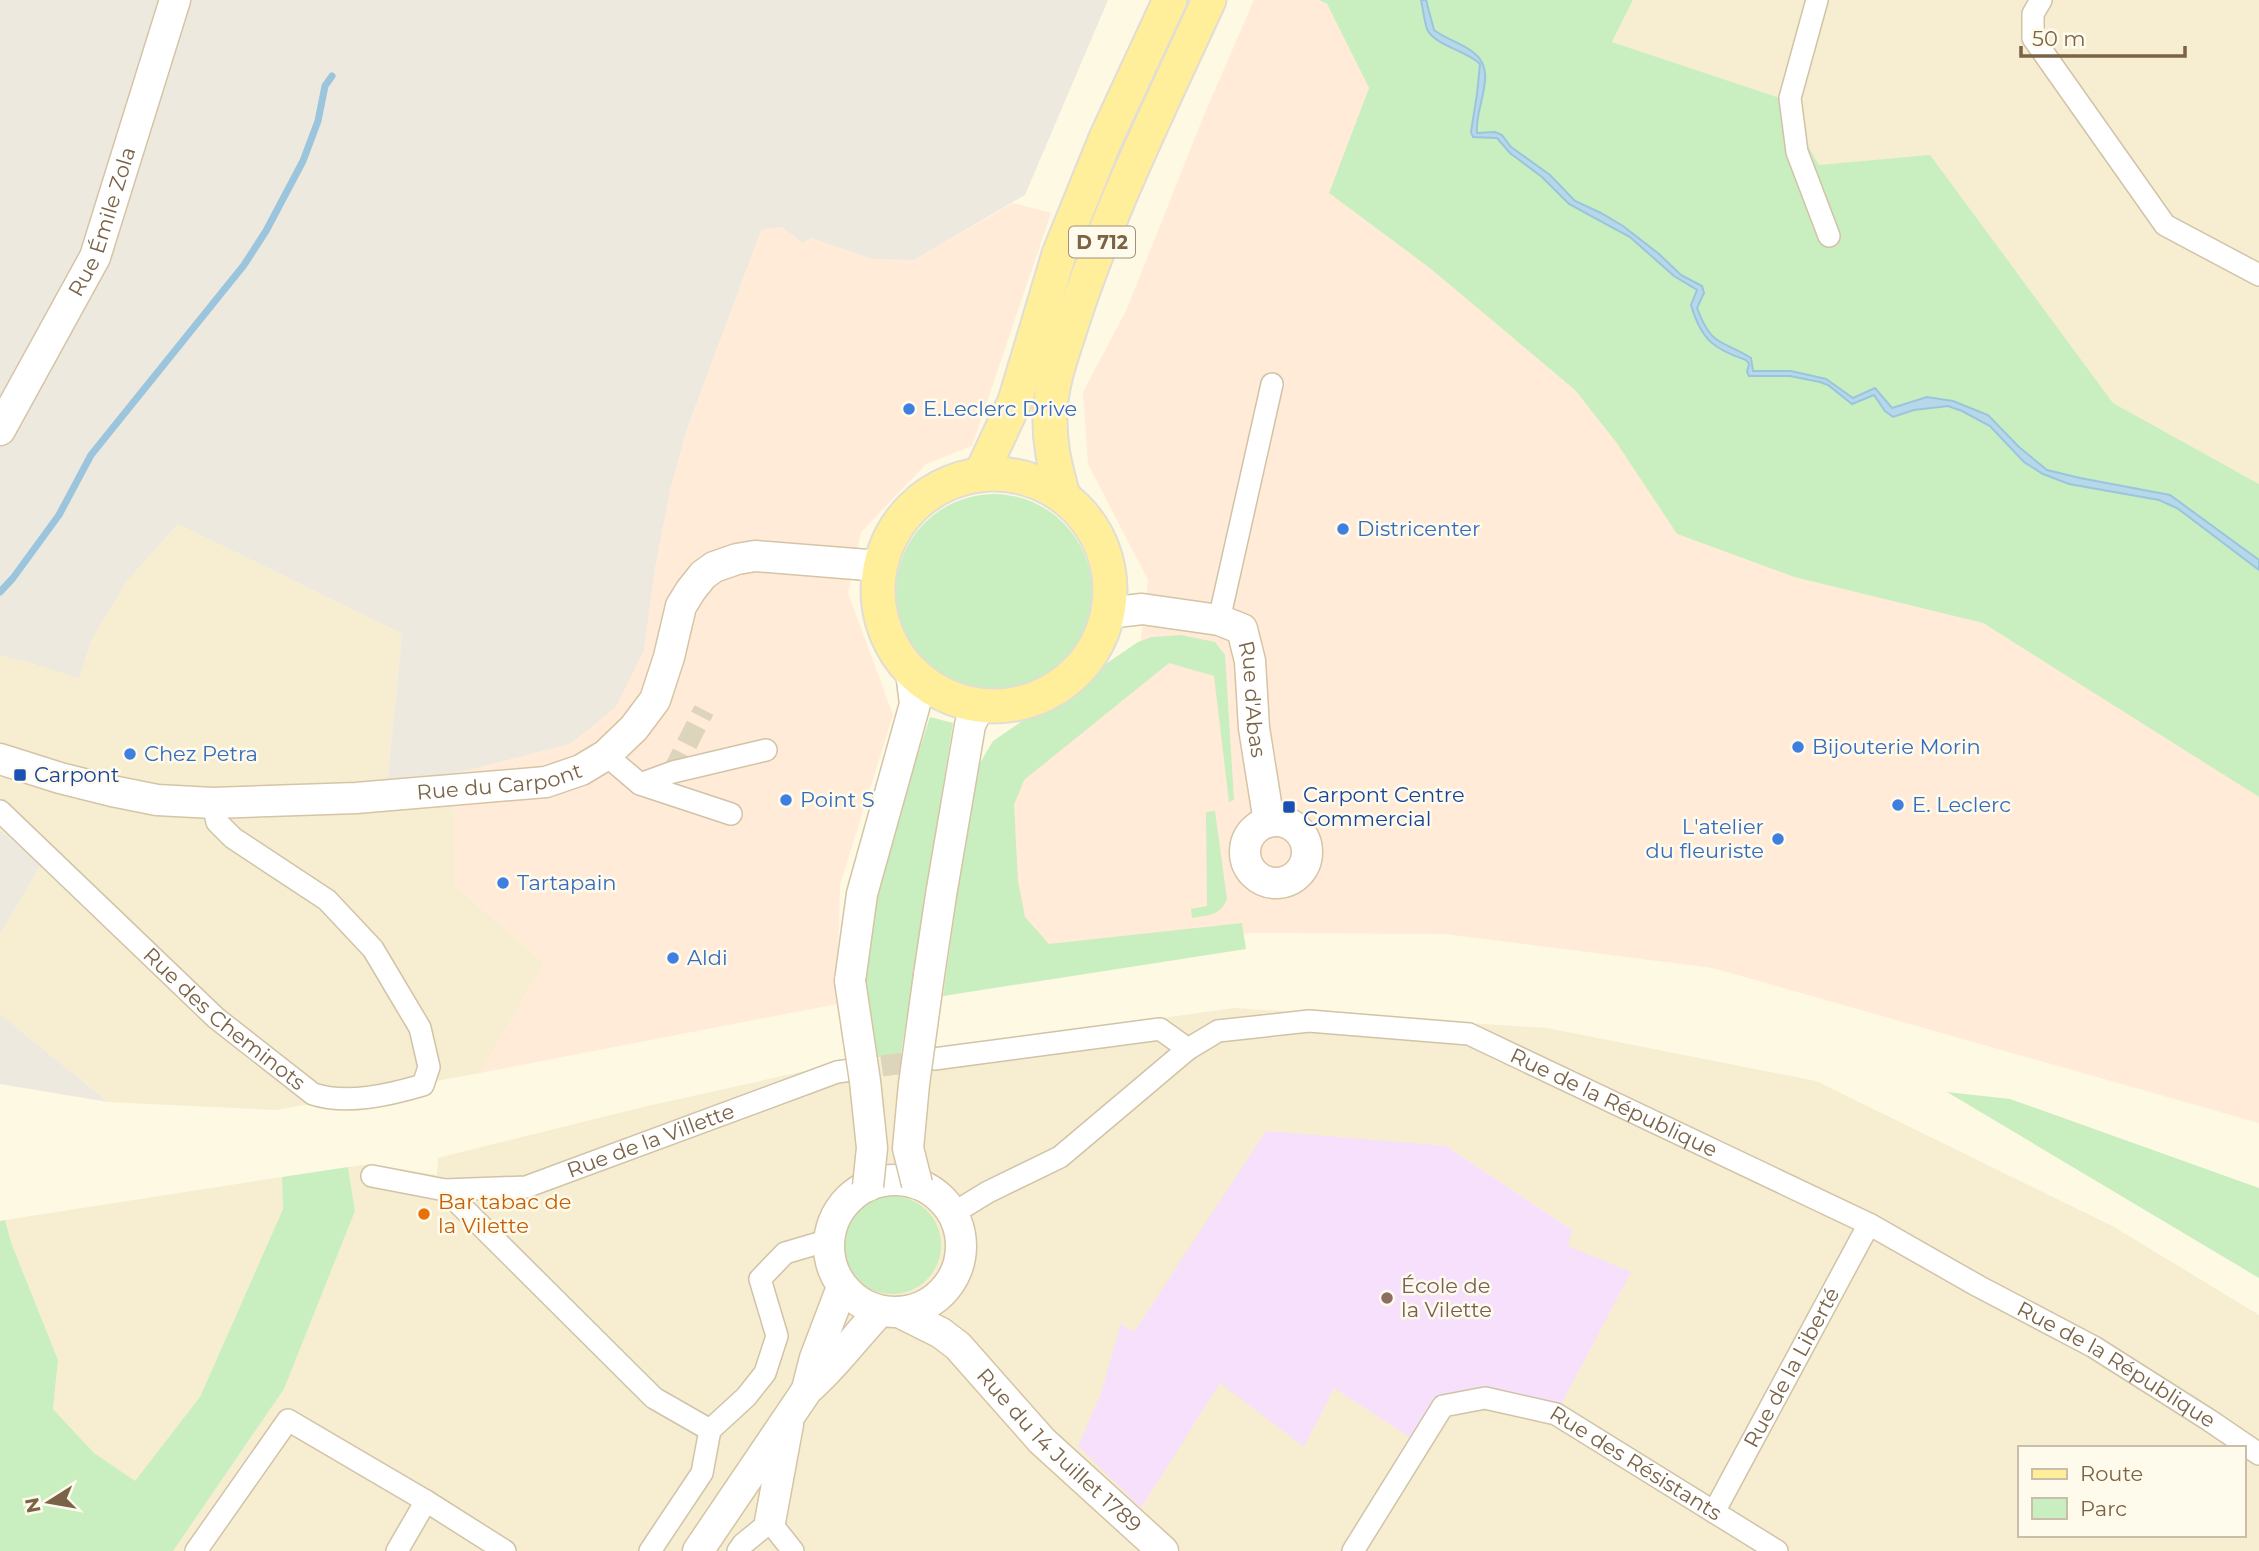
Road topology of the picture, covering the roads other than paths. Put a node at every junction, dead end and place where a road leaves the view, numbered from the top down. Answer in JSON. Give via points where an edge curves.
{"nodes":[{"id":1,"x":175,"y":0,"type":"edge"},
{"id":2,"x":1170,"y":0,"type":"edge"},
{"id":3,"x":1209,"y":0,"type":"edge"},
{"id":4,"x":1817,"y":0,"type":"edge"},
{"id":5,"x":2041,"y":0,"type":"edge"},
{"id":6,"x":1829,"y":236,"type":"dead end"},
{"id":7,"x":2259,"y":275,"type":"edge"},
{"id":8,"x":1272,"y":384,"type":"dead end"},
{"id":9,"x":0,"y":430,"type":"edge"},
{"id":10,"x":981,"y":474,"type":"junction"},
{"id":11,"x":1063,"y":496,"type":"junction"},
{"id":12,"x":880,"y":566,"type":"junction"},
{"id":13,"x":1108,"y":613,"type":"junction"},
{"id":14,"x":1219,"y":620,"type":"junction"},
{"id":15,"x":911,"y":672,"type":"junction"},
{"id":16,"x":979,"y":706,"type":"junction"},
{"id":17,"x":766,"y":750,"type":"dead end"},
{"id":18,"x":606,"y":755,"type":"junction"},
{"id":19,"x":0,"y":759,"type":"edge"},
{"id":20,"x":640,"y":784,"type":"junction"},
{"id":21,"x":213,"y":803,"type":"junction"},
{"id":22,"x":0,"y":811,"type":"edge"},
{"id":23,"x":731,"y":814,"type":"dead end"},
{"id":24,"x":1269,"y":822,"type":"dead end"},
{"id":25,"x":1188,"y":1049,"type":"junction"},
{"id":26,"x":934,"y":1059,"type":"tunnel mouth"},
{"id":27,"x":851,"y":1070,"type":"tunnel mouth"},
{"id":28,"x":372,"y":1176,"type":"dead end"},
{"id":29,"x":917,"y":1184,"type":"junction"},
{"id":30,"x":868,"y":1186,"type":"junction"},
{"id":31,"x":445,"y":1190,"type":"junction"},
{"id":32,"x":953,"y":1214,"type":"junction"},
{"id":33,"x":1869,"y":1224,"type":"junction"},
{"id":34,"x":829,"y":1240,"type":"junction"},
{"id":35,"x":842,"y":1287,"type":"junction"},
{"id":36,"x":947,"y":1287,"type":"junction"},
{"id":37,"x":890,"y":1312,"type":"junction"},
{"id":38,"x":958,"y":1346,"type":"junction"},
{"id":39,"x":799,"y":1402,"type":"junction"},
{"id":40,"x":710,"y":1430,"type":"junction"},
{"id":41,"x":2259,"y":1454,"type":"edge"},
{"id":42,"x":426,"y":1501,"type":"junction"},
{"id":43,"x":1714,"y":1512,"type":"junction"},
{"id":44,"x":770,"y":1522,"type":"junction"},
{"id":45,"x":197,"y":1551,"type":"edge"},
{"id":46,"x":397,"y":1551,"type":"edge"},
{"id":47,"x":505,"y":1551,"type":"edge"},
{"id":48,"x":650,"y":1551,"type":"edge"},
{"id":49,"x":698,"y":1551,"type":"edge"},
{"id":50,"x":738,"y":1551,"type":"edge"},
{"id":51,"x":793,"y":1551,"type":"edge"},
{"id":52,"x":1164,"y":1551,"type":"edge"},
{"id":53,"x":1353,"y":1551,"type":"edge"},
{"id":54,"x":1777,"y":1551,"type":"edge"}],
"edges":[{"from":1,"to":9,"type":"main road","name":"Rue Émile Zola","via":[[96,257]]},
{"from":2,"to":10,"type":"main road","number":"D 712","via":[[1059,254],[1014,401]]},
{"from":3,"to":11,"type":"main road","number":"D 712","via":[[1121,197],[1058,367],[1050,410],[1052,455]]},
{"from":4,"to":6,"type":"street","via":[[1790,97],[1797,152]]},
{"from":5,"to":7,"type":"street","via":[[2034,14],[2033,38],[2165,225]]},
{"from":8,"to":14,"type":"street"},
{"from":10,"to":11,"type":"main road","via":[[1038,482]]},
{"from":10,"to":12,"type":"main road","via":[[946,484],[916,504],[893,532]]},
{"from":11,"to":13,"type":"main road","via":[[1087,520],[1102,548],[1110,580]]},
{"from":12,"to":15,"type":"main road","via":[[879,604],[889,641]]},
{"from":12,"to":18,"type":"main road","name":"Rue du Carpont","via":[[755,556],[714,567],[681,606],[655,700]]},
{"from":13,"to":14,"type":"main road","name":"Rue d'Abas","via":[[1142,610]]},
{"from":13,"to":16,"type":"main road","via":[[1097,646],[1075,674],[1047,694],[1014,705]]},
{"from":14,"to":24,"type":"main road","name":"Rue d'Abas","via":[[1242,629],[1250,661],[1254,728]]},
{"from":15,"to":16,"type":"main road","via":[[942,694]]},
{"from":15,"to":30,"type":"main road","bridge":true,"via":[[915,704],[862,894],[850,981],[872,1148]]},
{"from":16,"to":29,"type":"main road","bridge":true,"via":[[970,726],[914,1084],[908,1148]]},
{"from":17,"to":20,"type":"street"},
{"from":18,"to":20,"type":"street"},
{"from":18,"to":21,"type":"main road","name":"Rue du Carpont","via":[[546,782],[356,798]]},
{"from":19,"to":21,"type":"main road","name":"Rue du Carpont","via":[[112,791],[157,800]]},
{"from":20,"to":23,"type":"street"},
{"from":21,"to":22,"type":"street","name":"Rue des Cheminots","via":[[217,822],[233,838],[327,900],[373,949],[420,1028],[429,1067],[423,1086],[360,1097],[329,1099],[313,1094],[216,1018]]},
{"from":25,"to":26,"type":"street","via":[[1160,1028]]},
{"from":25,"to":32,"type":"street","name":"Rue de la République","via":[[1060,1157]]},
{"from":25,"to":33,"type":"street","name":"Rue de la République","via":[[1218,1031],[1309,1021],[1469,1034]]},
{"from":27,"to":31,"type":"street","name":"Rue de la Villette","via":[[527,1187]]},
{"from":28,"to":31,"type":"street","name":"Rue de la Villette"},
{"from":29,"to":30,"type":"main road","via":[[900,1180]]},
{"from":29,"to":32,"type":"main road","via":[[943,1201]]},
{"from":30,"to":34,"type":"main road","via":[[841,1208]]},
{"from":31,"to":40,"type":"street","via":[[654,1398]]},
{"from":32,"to":36,"type":"main road","via":[[961,1246],[959,1263]]},
{"from":33,"to":41,"type":"street","name":"Rue de la République","via":[[2094,1347]]},
{"from":33,"to":43,"type":"street","name":"Rue de la Liberté"},
{"from":34,"to":35,"type":"main road","via":[[834,1272]]},
{"from":34,"to":40,"type":"street","via":[[785,1253],[760,1279],[777,1336],[765,1373]]},
{"from":35,"to":37,"type":"main road","via":[[859,1302]]},
{"from":35,"to":39,"type":"main road"},
{"from":36,"to":37,"type":"main road","via":[[917,1309]]},
{"from":36,"to":38,"type":"main road"},
{"from":37,"to":38,"type":"main road","name":"Rue du 14 Juillet 1789","via":[[941,1333]]},
{"from":37,"to":39,"type":"main road","via":[[855,1336]]},
{"from":38,"to":52,"type":"main road","name":"Rue du 14 Juillet 1789","via":[[1042,1441]]},
{"from":39,"to":44,"type":"main road"},
{"from":39,"to":49,"type":"main road"},
{"from":40,"to":48,"type":"street","via":[[702,1473]]},
{"from":42,"to":45,"type":"street","via":[[288,1420]]},
{"from":42,"to":46,"type":"street"},
{"from":42,"to":47,"type":"street"},
{"from":43,"to":53,"type":"street","name":"Rue des Résistants","via":[[1556,1414],[1485,1398],[1443,1406]]},
{"from":43,"to":54,"type":"street","name":"Rue des Résistants"},
{"from":44,"to":50,"type":"street"},
{"from":44,"to":51,"type":"street"}]}
